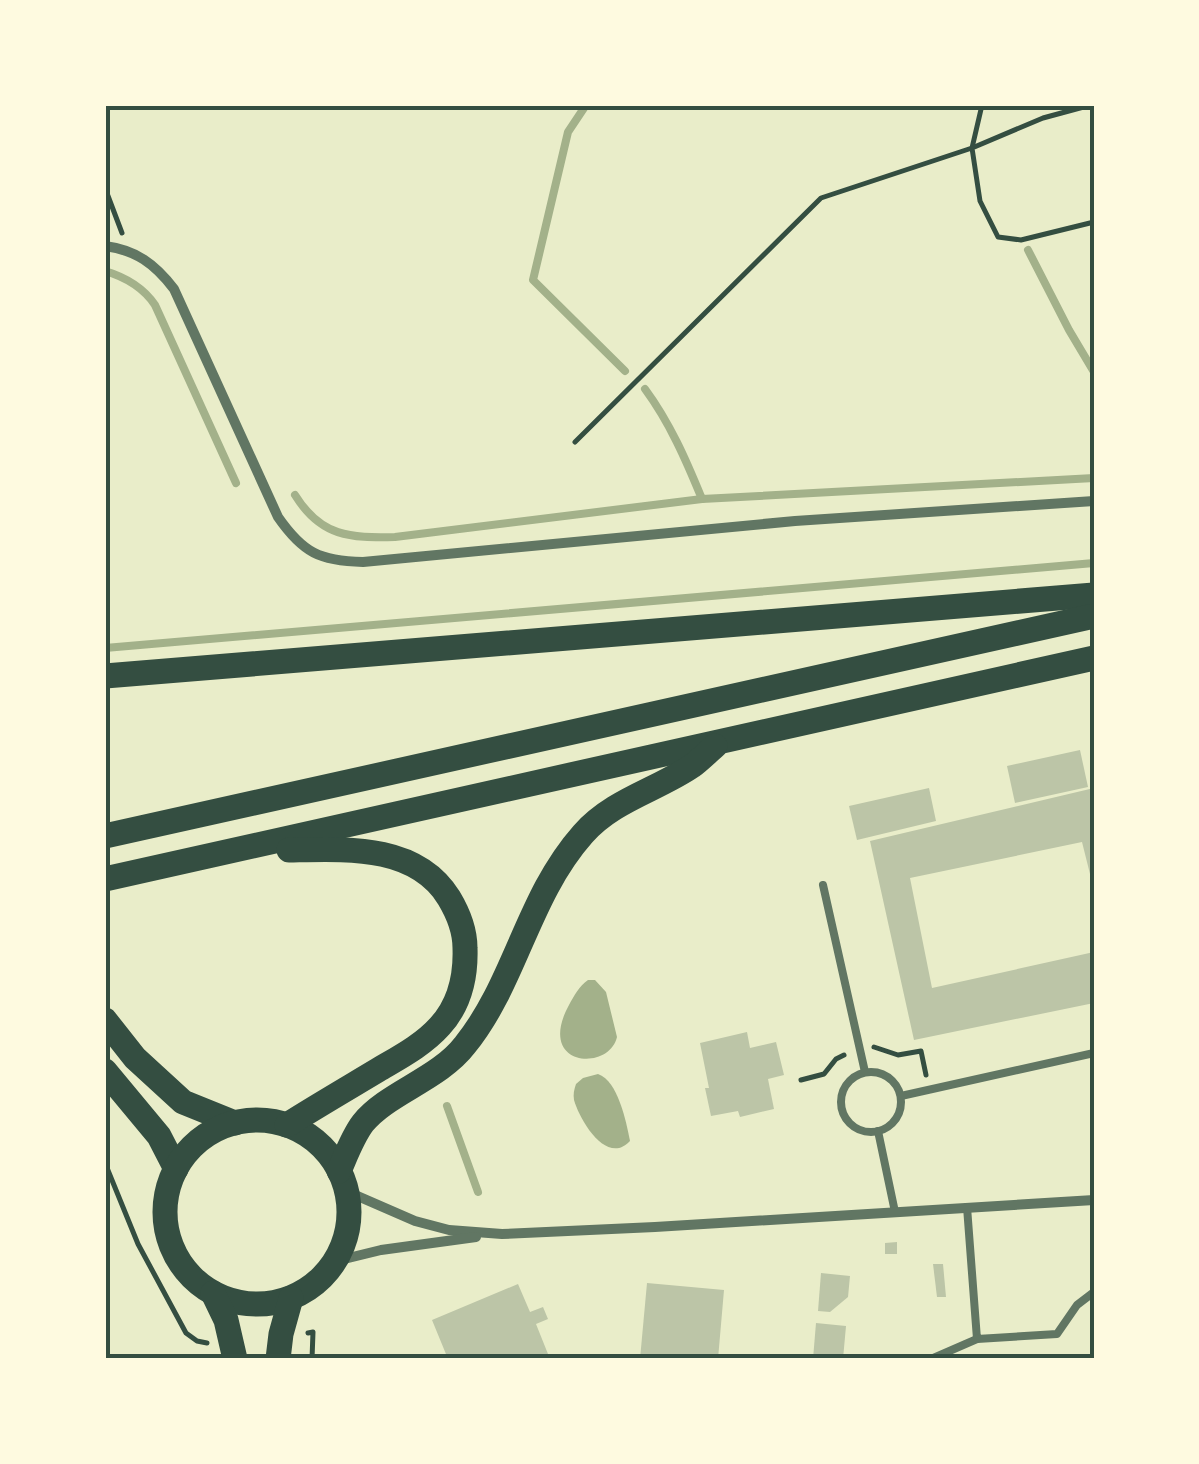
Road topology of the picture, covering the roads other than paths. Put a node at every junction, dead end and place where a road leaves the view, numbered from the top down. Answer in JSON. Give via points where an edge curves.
{"nodes":[{"id":1,"x":105,"y":246,"type":"edge"},
{"id":2,"x":1094,"y":501,"type":"edge"},
{"id":3,"x":1094,"y":595,"type":"edge"},
{"id":4,"x":1094,"y":616,"type":"edge"},
{"id":5,"x":1094,"y":658,"type":"edge"},
{"id":6,"x":105,"y":676,"type":"edge"},
{"id":7,"x":719,"y":742,"type":"junction"},
{"id":8,"x":105,"y":836,"type":"edge"},
{"id":9,"x":234,"y":850,"type":"junction"},
{"id":10,"x":105,"y":879,"type":"edge"},
{"id":11,"x":823,"y":885,"type":"dead end"},
{"id":12,"x":105,"y":1020,"type":"edge"},
{"id":13,"x":1094,"y":1053,"type":"edge"},
{"id":14,"x":105,"y":1072,"type":"edge"},
{"id":15,"x":864,"y":1072,"type":"junction"},
{"id":16,"x":901,"y":1096,"type":"junction"},
{"id":17,"x":235,"y":1123,"type":"junction"},
{"id":18,"x":287,"y":1125,"type":"junction"},
{"id":19,"x":878,"y":1131,"type":"junction"},
{"id":20,"x":176,"y":1169,"type":"junction"},
{"id":21,"x":343,"y":1180,"type":"junction"},
{"id":22,"x":1094,"y":1200,"type":"edge"},
{"id":23,"x":967,"y":1207,"type":"junction"},
{"id":24,"x":895,"y":1212,"type":"junction"},
{"id":25,"x":502,"y":1234,"type":"junction"},
{"id":26,"x":336,"y":1261,"type":"junction"},
{"id":27,"x":1094,"y":1292,"type":"edge"},
{"id":28,"x":213,"y":1293,"type":"junction"},
{"id":29,"x":291,"y":1298,"type":"junction"},
{"id":30,"x":977,"y":1339,"type":"junction"},
{"id":31,"x":280,"y":1346,"type":"edge"},
{"id":32,"x":233,"y":1349,"type":"edge"},
{"id":33,"x":931,"y":1359,"type":"edge"}],
"edges":[{"from":1,"to":2,"type":"street","via":[[129,250],[174,288],[278,517],[302,546],[336,561]]},
{"from":3,"to":6,"type":"main road"},
{"from":4,"to":8,"type":"main road"},
{"from":5,"to":7,"type":"main road"},
{"from":7,"to":9,"type":"main road"},
{"from":7,"to":21,"type":"main road","via":[[582,834],[548,883],[488,1012],[464,1048],[363,1124]]},
{"from":9,"to":10,"type":"main road"},
{"from":9,"to":18,"type":"main road","via":[[396,857],[442,886],[465,940],[460,996],[442,1024],[422,1044]]},
{"from":11,"to":15,"type":"lane"},
{"from":12,"to":17,"type":"main road","via":[[183,1102]]},
{"from":13,"to":16,"type":"lane"},
{"from":14,"to":20,"type":"main road","via":[[159,1136]]},
{"from":15,"to":16,"type":"lane","via":[[886,1075]]},
{"from":15,"to":19,"type":"lane","via":[[846,1086],[842,1109],[857,1128]]},
{"from":16,"to":19,"type":"lane","via":[[897,1118]]},
{"from":17,"to":18,"type":"main road"},
{"from":17,"to":20,"type":"main road","via":[[191,1148]]},
{"from":18,"to":21,"type":"main road","via":[[326,1151]]},
{"from":19,"to":24,"type":"lane"},
{"from":20,"to":28,"type":"main road","via":[[166,1196],[168,1239],[190,1276]]},
{"from":21,"to":25,"type":"street","via":[[414,1221]]},
{"from":21,"to":26,"type":"main road","via":[[349,1212]]},
{"from":22,"to":23,"type":"street"},
{"from":23,"to":24,"type":"street"},
{"from":23,"to":30,"type":"lane"},
{"from":24,"to":25,"type":"street"},
{"from":25,"to":26,"type":"street"},
{"from":26,"to":29,"type":"main road"},
{"from":27,"to":30,"type":"lane","via":[[1057,1334]]},
{"from":28,"to":29,"type":"main road","via":[[238,1303]]},
{"from":28,"to":32,"type":"main road"},
{"from":29,"to":31,"type":"main road"},
{"from":30,"to":33,"type":"lane"}]}
